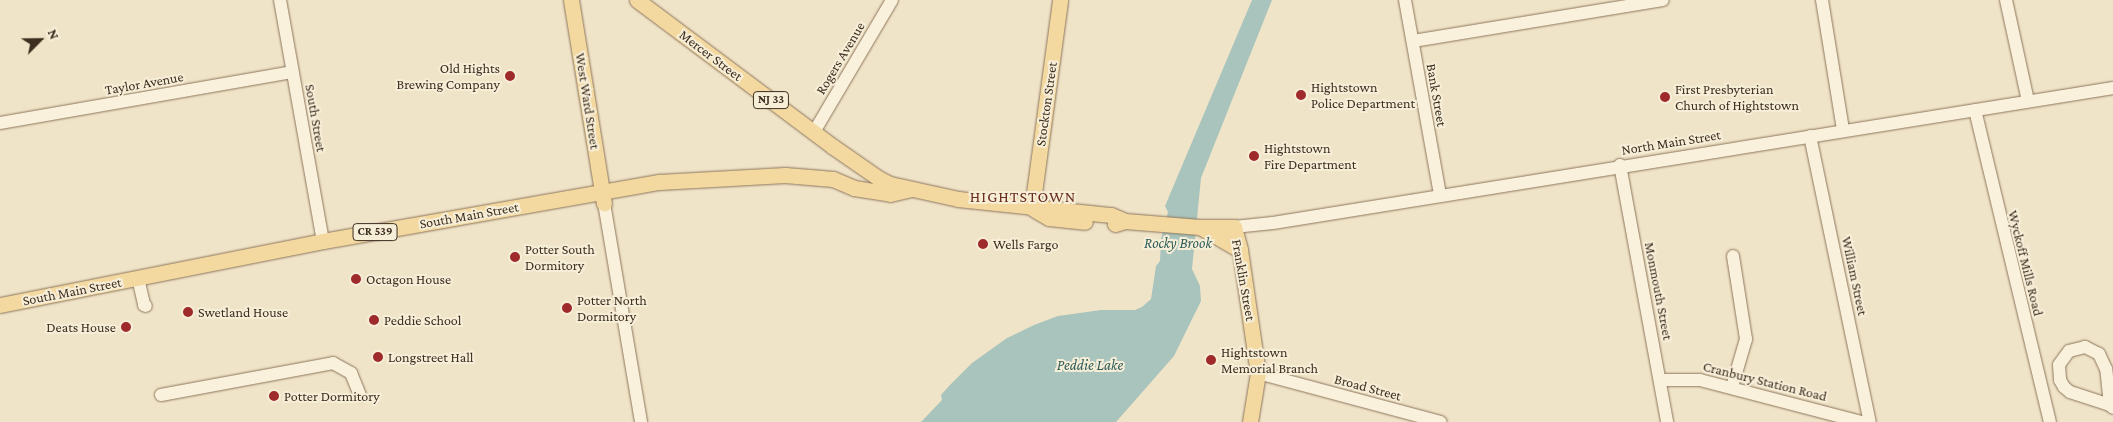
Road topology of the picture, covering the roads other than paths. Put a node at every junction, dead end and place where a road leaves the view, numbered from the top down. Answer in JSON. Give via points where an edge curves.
{"nodes":[{"id":1,"x":280,"y":0,"type":"edge"},
{"id":2,"x":571,"y":0,"type":"edge"},
{"id":3,"x":638,"y":0,"type":"edge"},
{"id":4,"x":892,"y":0,"type":"edge"},
{"id":5,"x":1060,"y":0,"type":"edge"},
{"id":6,"x":1406,"y":0,"type":"edge"},
{"id":7,"x":1664,"y":0,"type":"edge"},
{"id":8,"x":1822,"y":0,"type":"edge"},
{"id":9,"x":2006,"y":0,"type":"edge"},
{"id":10,"x":1413,"y":41,"type":"junction"},
{"id":11,"x":292,"y":72,"type":"junction"},
{"id":12,"x":2113,"y":88,"type":"edge"},
{"id":13,"x":2028,"y":101,"type":"junction"},
{"id":14,"x":1975,"y":110,"type":"junction"},
{"id":15,"x":0,"y":122,"type":"edge"},
{"id":16,"x":1843,"y":130,"type":"junction"},
{"id":17,"x":814,"y":132,"type":"junction"},
{"id":18,"x":1810,"y":136,"type":"junction"},
{"id":19,"x":1620,"y":166,"type":"junction"},
{"id":20,"x":911,"y":189,"type":"junction"},
{"id":21,"x":1440,"y":195,"type":"junction"},
{"id":22,"x":603,"y":197,"type":"junction"},
{"id":23,"x":1032,"y":208,"type":"junction"},
{"id":24,"x":1200,"y":227,"type":"junction"},
{"id":25,"x":1234,"y":227,"type":"junction"},
{"id":26,"x":323,"y":241,"type":"junction"},
{"id":27,"x":1240,"y":250,"type":"junction"},
{"id":28,"x":1733,"y":256,"type":"dead end"},
{"id":29,"x":0,"y":305,"type":"edge"},
{"id":30,"x":1258,"y":373,"type":"junction"},
{"id":31,"x":1660,"y":380,"type":"junction"},
{"id":32,"x":2060,"y":380,"type":"junction"},
{"id":33,"x":2041,"y":385,"type":"junction"},
{"id":34,"x":1732,"y":387,"type":"junction"},
{"id":35,"x":360,"y":395,"type":"dead end"},
{"id":36,"x":161,"y":396,"type":"dead end"},
{"id":37,"x":2112,"y":401,"type":"edge"},
{"id":38,"x":641,"y":422,"type":"edge"},
{"id":39,"x":1250,"y":422,"type":"edge"},
{"id":40,"x":1441,"y":422,"type":"edge"},
{"id":41,"x":1667,"y":422,"type":"edge"},
{"id":42,"x":1861,"y":422,"type":"edge"},
{"id":43,"x":1870,"y":422,"type":"edge"},
{"id":44,"x":2050,"y":422,"type":"edge"}],
"edges":[{"from":1,"to":11,"type":"street","name":"South Street"},
{"from":2,"to":22,"type":"main road","name":"West Ward Street"},
{"from":3,"to":17,"type":"main road","name":"Mercer Street","number":"NJ 33"},
{"from":4,"to":17,"type":"street","name":"Rogers Avenue"},
{"from":5,"to":23,"type":"main road","name":"Stockton Street"},
{"from":6,"to":10,"type":"street","name":"Bank Street"},
{"from":7,"to":10,"type":"street"},
{"from":8,"to":16,"type":"street"},
{"from":9,"to":13,"type":"street"},
{"from":10,"to":21,"type":"street","name":"Bank Street"},
{"from":11,"to":15,"type":"street","name":"Taylor Avenue"},
{"from":11,"to":26,"type":"street","name":"South Street"},
{"from":12,"to":13,"type":"street","name":"North Main Street"},
{"from":13,"to":14,"type":"street","name":"North Main Street"},
{"from":14,"to":16,"type":"street","name":"North Main Street"},
{"from":14,"to":33,"type":"street","name":"Wyckoff Mills Road"},
{"from":16,"to":18,"type":"street","name":"North Main Street"},
{"from":17,"to":20,"type":"main road","name":"Mercer Street","number":"NJ 33","via":[[878,178]]},
{"from":18,"to":19,"type":"street","name":"North Main Street"},
{"from":18,"to":43,"type":"street","name":"William Street"},
{"from":19,"to":21,"type":"street","name":"North Main Street"},
{"from":19,"to":31,"type":"street","name":"Monmouth Street"},
{"from":20,"to":22,"type":"main road","name":"South Main Street","number":"CR 539","via":[[890,194],[854,188],[820,177],[758,174],[659,182]]},
{"from":20,"to":23,"type":"main road","number":"NJ 33"},
{"from":21,"to":25,"type":"street","name":"North Main Street"},
{"from":22,"to":26,"type":"main road","name":"South Main Street","number":"CR 539"},
{"from":22,"to":38,"type":"street"},
{"from":23,"to":24,"type":"main road","number":"NJ 33","via":[[1056,208],[1111,215],[1124,221]]},
{"from":24,"to":25,"type":"main road","number":"NJ 33"},
{"from":24,"to":27,"type":"main road"},
{"from":25,"to":27,"type":"main road","name":"Franklin Street"},
{"from":26,"to":29,"type":"main road","name":"South Main Street","number":"CR 539"},
{"from":27,"to":30,"type":"main road","name":"Franklin Street"},
{"from":28,"to":34,"type":"street","via":[[1746,339]]},
{"from":30,"to":39,"type":"main road","name":"Franklin Street"},
{"from":30,"to":40,"type":"street","name":"Broad Street"},
{"from":31,"to":34,"type":"street","name":"Cranbury Station Road","via":[[1685,378]]},
{"from":31,"to":41,"type":"street","name":"Monmouth Street"},
{"from":32,"to":33,"type":"street"},
{"from":32,"to":37,"type":"street","via":[[2070,392]]},
{"from":32,"to":37,"type":"street","via":[[2059,365],[2069,351],[2085,347],[2093,350],[2103,360]]},
{"from":33,"to":44,"type":"street","name":"Wyckoff Mills Road"},
{"from":34,"to":42,"type":"street","name":"Cranbury Station Road"},
{"from":35,"to":36,"type":"street","via":[[351,373],[333,363]]}]}
